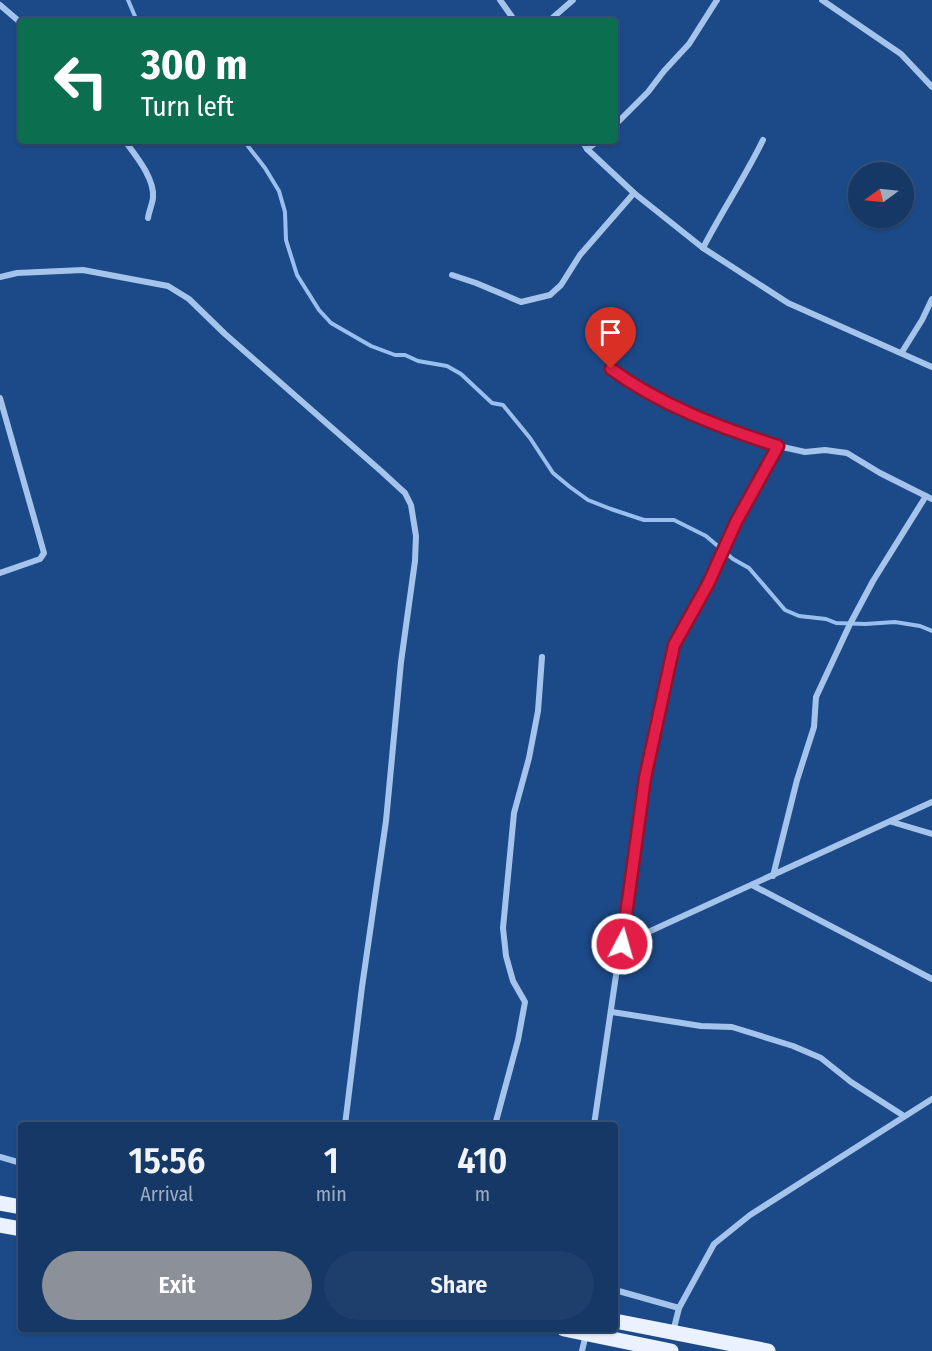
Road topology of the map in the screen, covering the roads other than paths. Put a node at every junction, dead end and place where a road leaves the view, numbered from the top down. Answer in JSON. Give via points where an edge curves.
{"nodes":[{"id":1,"x":500,"y":0,"type":"edge"},
{"id":2,"x":573,"y":0,"type":"edge"},
{"id":3,"x":717,"y":0,"type":"edge"},
{"id":4,"x":822,"y":0,"type":"edge"},
{"id":5,"x":0,"y":5,"type":"edge"},
{"id":6,"x":513,"y":18,"type":"edge"},
{"id":7,"x":552,"y":18,"type":"edge"},
{"id":8,"x":18,"y":20,"type":"edge"},
{"id":9,"x":932,"y":87,"type":"edge"},
{"id":10,"x":618,"y":122,"type":"edge"},
{"id":11,"x":763,"y":140,"type":"dead end"},
{"id":12,"x":127,"y":144,"type":"edge"},
{"id":13,"x":584,"y":144,"type":"edge"},
{"id":14,"x":594,"y":144,"type":"edge"},
{"id":15,"x":587,"y":149,"type":"junction"},
{"id":16,"x":634,"y":193,"type":"junction"},
{"id":17,"x":148,"y":218,"type":"dead end"},
{"id":18,"x":703,"y":248,"type":"junction"},
{"id":19,"x":452,"y":275,"type":"dead end"},
{"id":20,"x":0,"y":277,"type":"edge"},
{"id":21,"x":932,"y":299,"type":"edge"},
{"id":22,"x":902,"y":352,"type":"junction"},
{"id":23,"x":932,"y":367,"type":"edge"},
{"id":24,"x":611,"y":369,"type":"dead end"},
{"id":25,"x":0,"y":398,"type":"edge"},
{"id":26,"x":778,"y":446,"type":"junction"},
{"id":27,"x":929,"y":498,"type":"edge"},
{"id":28,"x":0,"y":573,"type":"edge"},
{"id":29,"x":542,"y":657,"type":"dead end"},
{"id":30,"x":932,"y":802,"type":"edge"},
{"id":31,"x":891,"y":822,"type":"junction"},
{"id":32,"x":932,"y":834,"type":"edge"},
{"id":33,"x":772,"y":876,"type":"junction"},
{"id":34,"x":752,"y":885,"type":"junction"},
{"id":35,"x":622,"y":944,"type":"junction"},
{"id":36,"x":932,"y":979,"type":"edge"},
{"id":37,"x":612,"y":1012,"type":"junction"},
{"id":38,"x":932,"y":1099,"type":"edge"},
{"id":39,"x":904,"y":1116,"type":"junction"},
{"id":40,"x":345,"y":1122,"type":"edge"},
{"id":41,"x":496,"y":1122,"type":"edge"},
{"id":42,"x":594,"y":1122,"type":"edge"},
{"id":43,"x":0,"y":1157,"type":"edge"},
{"id":44,"x":18,"y":1161,"type":"edge"},
{"id":45,"x":0,"y":1203,"type":"edge"},
{"id":46,"x":18,"y":1206,"type":"edge"},
{"id":47,"x":0,"y":1225,"type":"edge"},
{"id":48,"x":18,"y":1228,"type":"edge"},
{"id":49,"x":618,"y":1291,"type":"edge"},
{"id":50,"x":679,"y":1308,"type":"junction"},
{"id":51,"x":618,"y":1322,"type":"edge"},
{"id":52,"x":580,"y":1332,"type":"edge"},
{"id":53,"x":673,"y":1332,"type":"junction"},
{"id":54,"x":586,"y":1333,"type":"junction"},
{"id":55,"x":582,"y":1351,"type":"edge"},
{"id":56,"x":671,"y":1351,"type":"edge"},
{"id":57,"x":768,"y":1351,"type":"edge"}],
"edges":[{"from":1,"to":6,"type":"street"},
{"from":2,"to":7,"type":"street"},
{"from":3,"to":10,"type":"street","via":[[689,44]]},
{"from":4,"to":9,"type":"street","via":[[901,54]]},
{"from":5,"to":8,"type":"street"},
{"from":11,"to":18,"type":"street"},
{"from":12,"to":17,"type":"street","via":[[150,182],[153,196]]},
{"from":13,"to":15,"type":"street"},
{"from":14,"to":15,"type":"street"},
{"from":15,"to":16,"type":"street"},
{"from":16,"to":18,"type":"street"},
{"from":16,"to":19,"type":"street","via":[[550,295],[520,302]]},
{"from":18,"to":22,"type":"street","via":[[788,303]]},
{"from":20,"to":40,"type":"street","via":[[83,270],[168,286],[189,299],[381,471],[405,493],[411,505],[415,561],[400,662],[386,821]]},
{"from":21,"to":22,"type":"street"},
{"from":22,"to":23,"type":"street"},
{"from":24,"to":26,"type":"street","via":[[672,404]]},
{"from":25,"to":28,"type":"street","via":[[44,553],[40,559]]},
{"from":26,"to":27,"type":"street","via":[[805,452],[846,453]]},
{"from":26,"to":35,"type":"street","via":[[674,645],[645,778]]},
{"from":27,"to":33,"type":"street","via":[[873,581],[816,697],[814,727]]},
{"from":29,"to":41,"type":"street","via":[[538,711],[514,813],[502,928],[513,981],[525,1002]]},
{"from":30,"to":31,"type":"street"},
{"from":31,"to":32,"type":"street"},
{"from":31,"to":33,"type":"street"},
{"from":33,"to":34,"type":"street"},
{"from":34,"to":35,"type":"street"},
{"from":34,"to":36,"type":"street"},
{"from":35,"to":37,"type":"street"},
{"from":37,"to":39,"type":"street","via":[[732,1027],[793,1046],[821,1058]]},
{"from":37,"to":42,"type":"street"},
{"from":38,"to":39,"type":"street"},
{"from":39,"to":50,"type":"street","via":[[750,1215],[714,1244]]},
{"from":43,"to":44,"type":"street"},
{"from":45,"to":46,"type":"main road"},
{"from":47,"to":48,"type":"main road"},
{"from":49,"to":50,"type":"street"},
{"from":50,"to":53,"type":"street"},
{"from":51,"to":53,"type":"main road"},
{"from":52,"to":54,"type":"main road"},
{"from":53,"to":57,"type":"main road"},
{"from":54,"to":55,"type":"street"},
{"from":54,"to":56,"type":"main road"}]}
